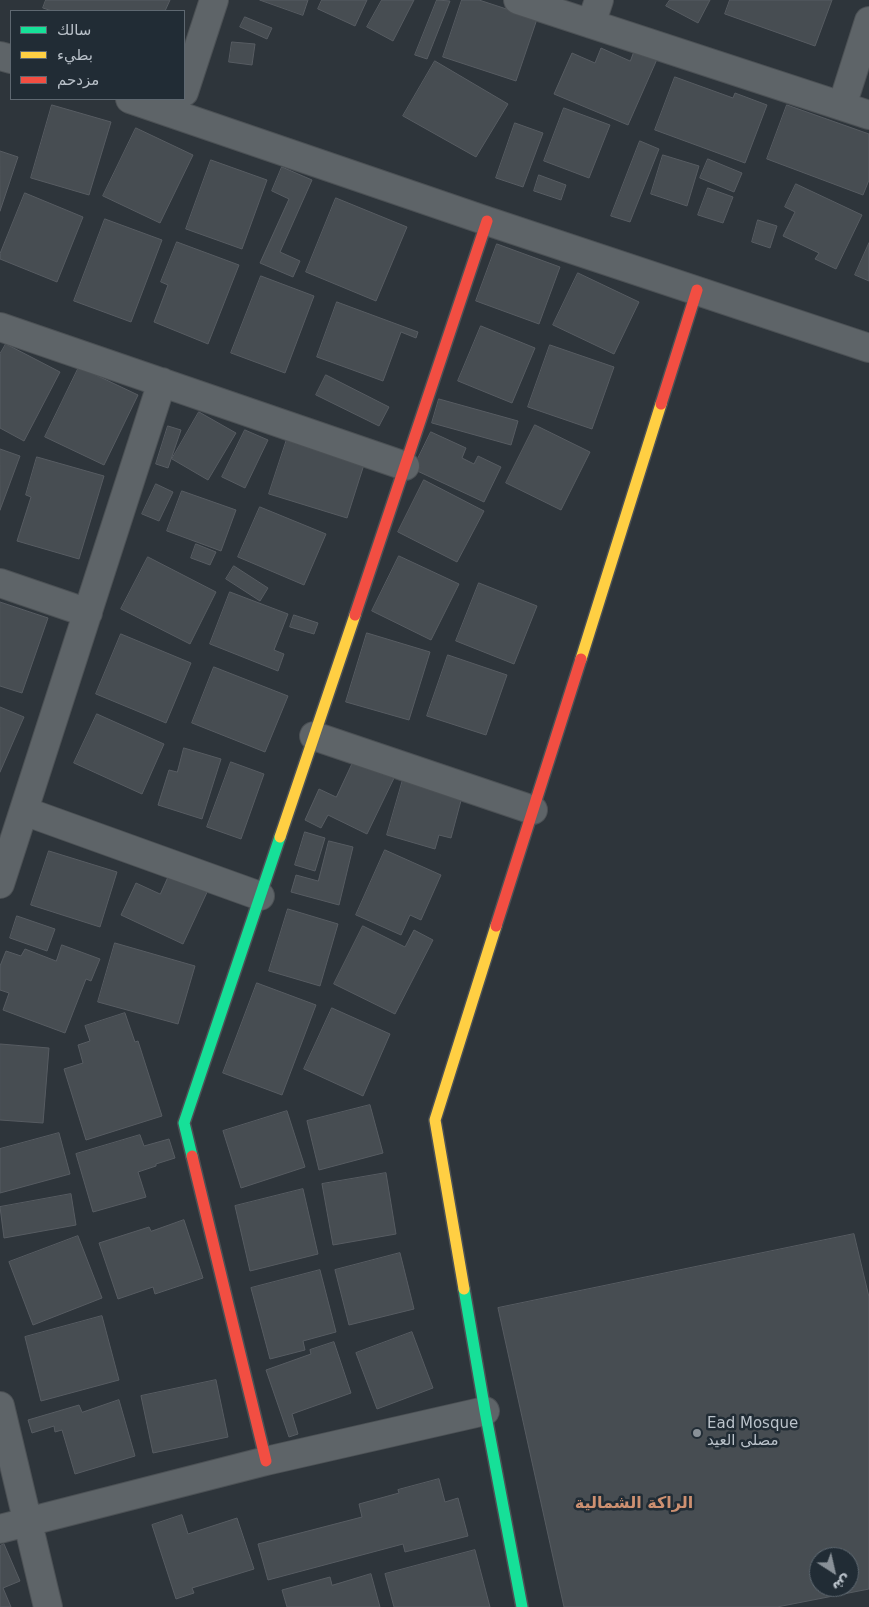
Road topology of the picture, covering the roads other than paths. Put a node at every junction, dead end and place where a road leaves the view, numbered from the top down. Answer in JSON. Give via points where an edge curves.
{"nodes":[{"id":1,"x":214,"y":0,"type":"edge"},
{"id":2,"x":518,"y":0,"type":"edge"},
{"id":3,"x":595,"y":12,"type":"edge"},
{"id":4,"x":869,"y":21,"type":"edge"},
{"id":5,"x":185,"y":90,"type":"edge"},
{"id":6,"x":147,"y":100,"type":"edge"},
{"id":7,"x":181,"y":102,"type":"edge"},
{"id":8,"x":842,"y":106,"type":"junction"},
{"id":9,"x":869,"y":115,"type":"edge"},
{"id":10,"x":487,"y":221,"type":"junction"},
{"id":11,"x":697,"y":290,"type":"junction"},
{"id":12,"x":0,"y":326,"type":"edge"},
{"id":13,"x":869,"y":348,"type":"edge"},
{"id":14,"x":162,"y":382,"type":"junction"},
{"id":15,"x":405,"y":466,"type":"junction"},
{"id":16,"x":0,"y":583,"type":"edge"},
{"id":17,"x":88,"y":612,"type":"junction"},
{"id":18,"x":314,"y":736,"type":"junction"},
{"id":19,"x":533,"y":810,"type":"junction"},
{"id":20,"x":24,"y":811,"type":"junction"},
{"id":21,"x":0,"y":884,"type":"edge"},
{"id":22,"x":260,"y":896,"type":"junction"},
{"id":23,"x":0,"y":1406,"type":"edge"},
{"id":24,"x":485,"y":1412,"type":"junction"},
{"id":25,"x":266,"y":1461,"type":"junction"},
{"id":26,"x":27,"y":1522,"type":"junction"},
{"id":27,"x":0,"y":1529,"type":"edge"},
{"id":28,"x":48,"y":1607,"type":"edge"},
{"id":29,"x":522,"y":1607,"type":"edge"}],
"edges":[{"from":1,"to":5,"type":"street"},
{"from":2,"to":3,"type":"street"},
{"from":3,"to":8,"type":"street"},
{"from":4,"to":8,"type":"street"},
{"from":6,"to":7,"type":"street"},
{"from":7,"to":10,"type":"street"},
{"from":8,"to":9,"type":"street"},
{"from":10,"to":11,"type":"street"},
{"from":10,"to":15,"type":"street"},
{"from":11,"to":13,"type":"street"},
{"from":11,"to":19,"type":"street"},
{"from":12,"to":14,"type":"street"},
{"from":14,"to":15,"type":"street"},
{"from":14,"to":17,"type":"street"},
{"from":15,"to":18,"type":"street"},
{"from":16,"to":17,"type":"street"},
{"from":17,"to":20,"type":"street"},
{"from":18,"to":19,"type":"street"},
{"from":18,"to":22,"type":"street"},
{"from":19,"to":24,"type":"street","via":[[435,1120]]},
{"from":20,"to":21,"type":"street"},
{"from":20,"to":22,"type":"street"},
{"from":22,"to":25,"type":"street","via":[[184,1123]]},
{"from":23,"to":26,"type":"street"},
{"from":24,"to":25,"type":"street"},
{"from":24,"to":29,"type":"street"},
{"from":25,"to":26,"type":"street"},
{"from":26,"to":27,"type":"street"},
{"from":26,"to":28,"type":"street"}]}
